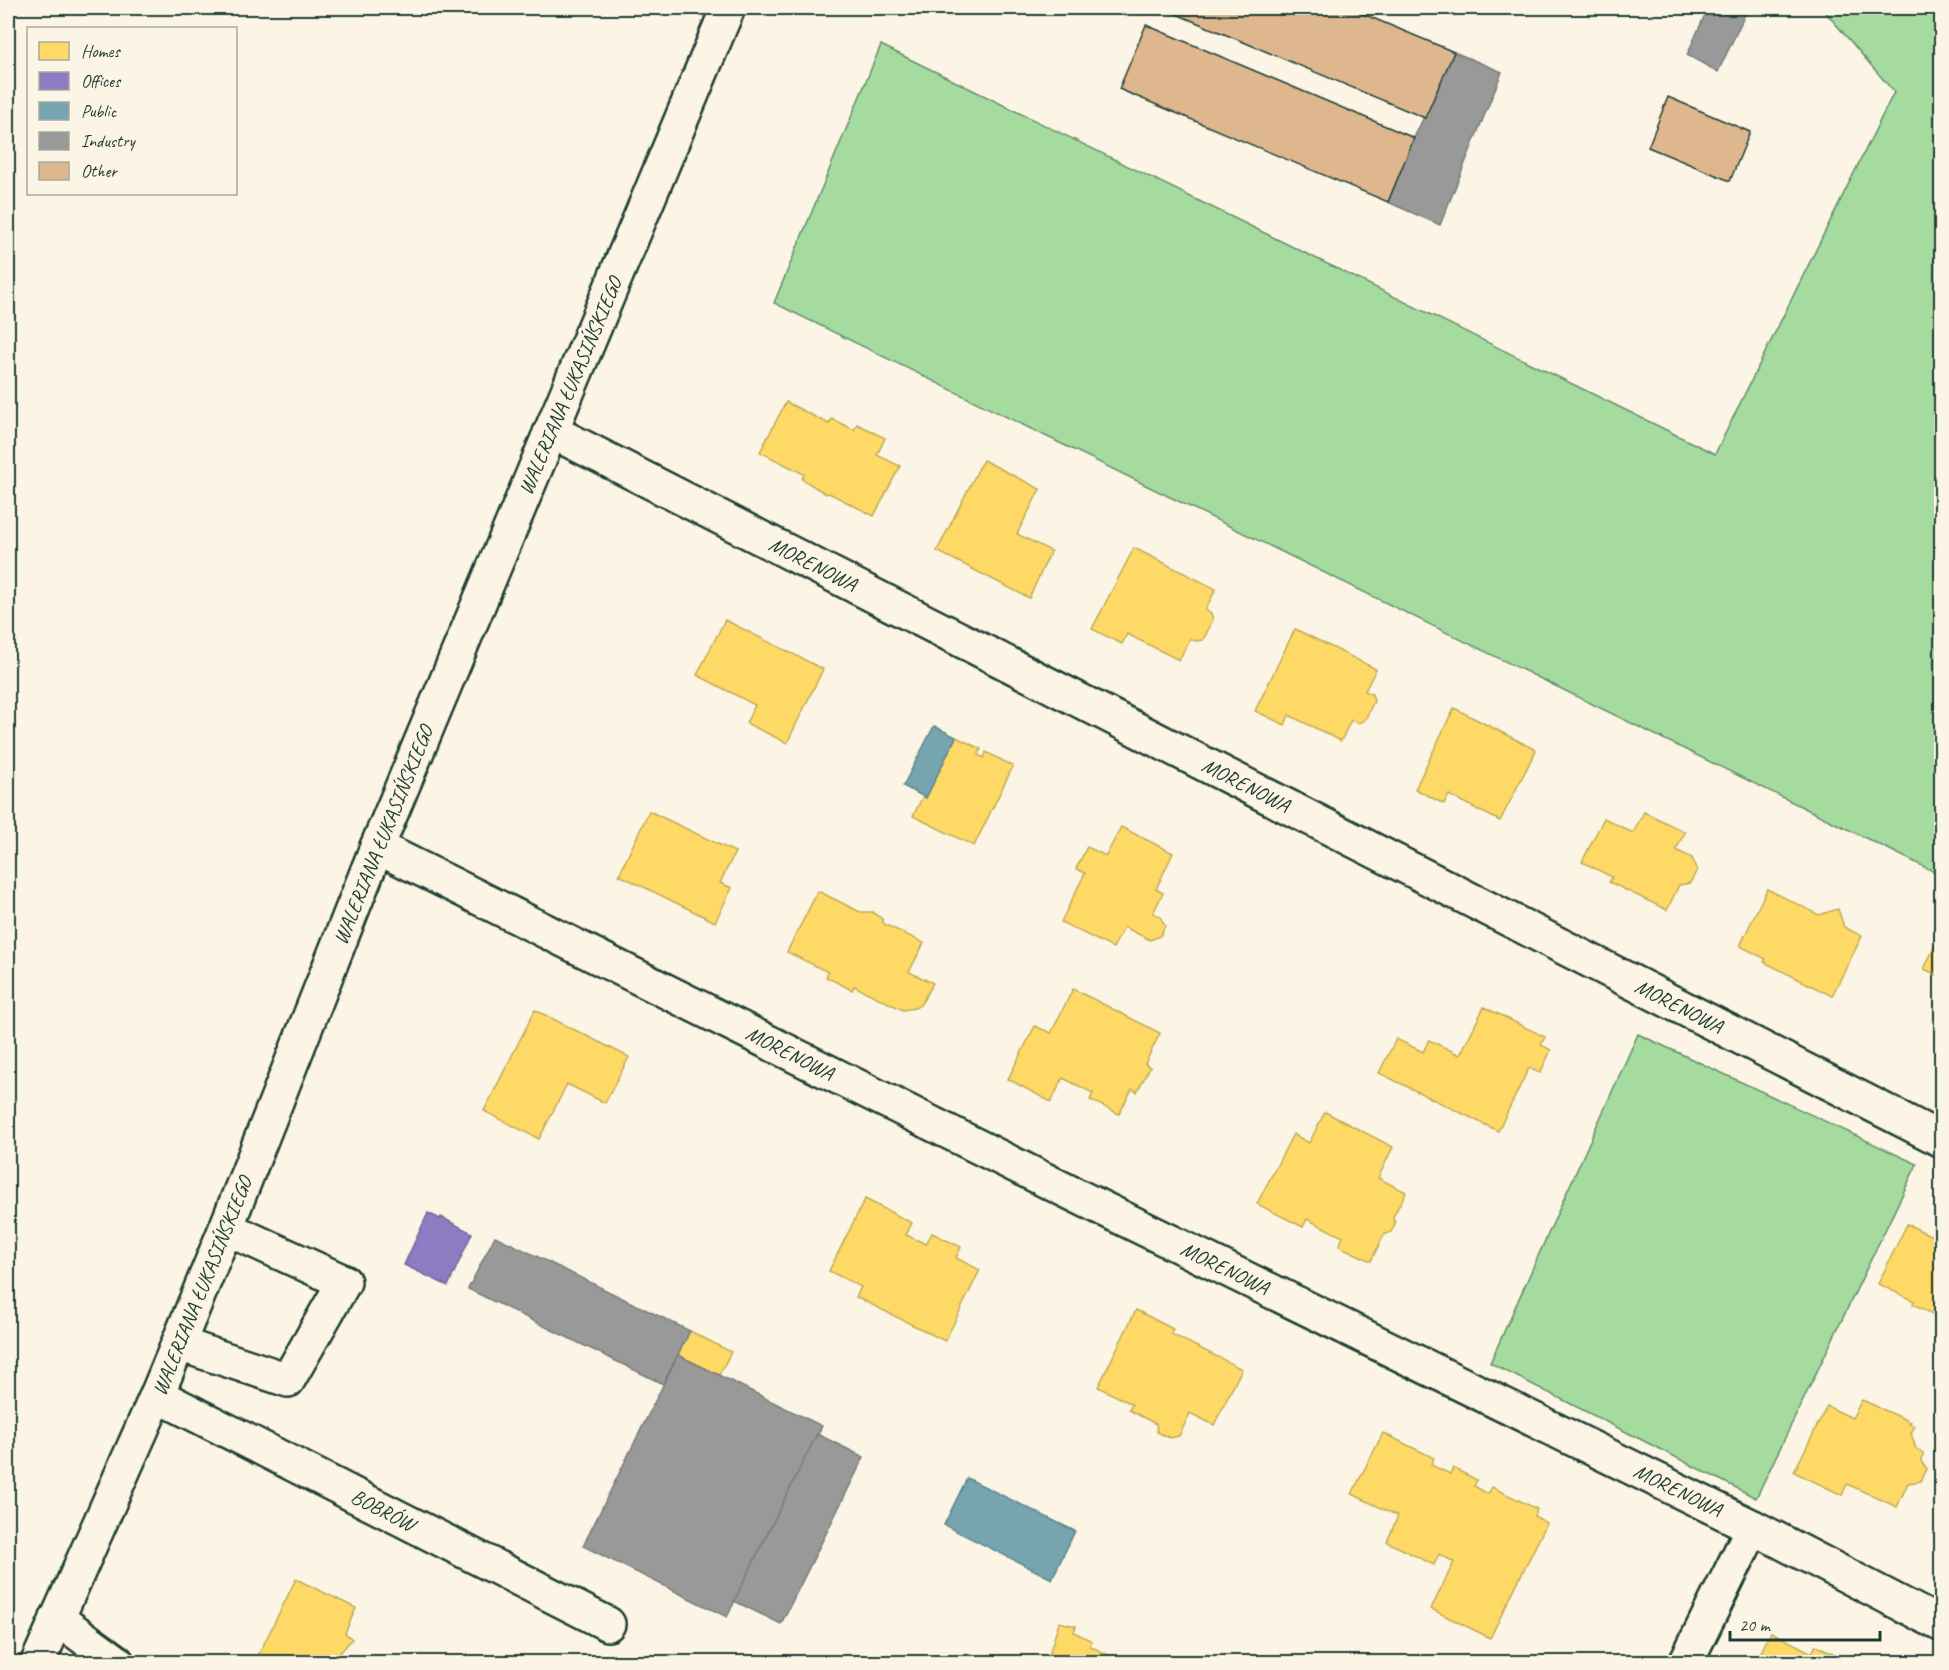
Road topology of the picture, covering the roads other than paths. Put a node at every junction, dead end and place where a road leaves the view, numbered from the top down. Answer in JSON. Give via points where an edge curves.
{"nodes":[{"id":1,"x":728,"y":8,"type":"edge"},
{"id":2,"x":551,"y":431,"type":"junction"},
{"id":3,"x":377,"y":847,"type":"junction"},
{"id":4,"x":1941,"y":1140,"type":"edge"},
{"id":5,"x":226,"y":1228,"type":"junction"},
{"id":6,"x":179,"y":1344,"type":"junction"},
{"id":7,"x":158,"y":1395,"type":"junction"},
{"id":8,"x":1753,"y":1527,"type":"junction"},
{"id":9,"x":57,"y":1618,"type":"junction"},
{"id":10,"x":608,"y":1624,"type":"dead end"},
{"id":11,"x":1941,"y":1625,"type":"edge"},
{"id":12,"x":38,"y":1662,"type":"edge"},
{"id":13,"x":117,"y":1662,"type":"edge"},
{"id":14,"x":1686,"y":1662,"type":"edge"}],
"edges":[{"from":1,"to":2,"type":"street","name":"WALERIANA ŁUKASIŃSKIEGO"},
{"from":2,"to":3,"type":"street","name":"WALERIANA ŁUKASIŃSKIEGO"},
{"from":2,"to":4,"type":"street","name":"MORENOWA"},
{"from":3,"to":5,"type":"street","name":"WALERIANA ŁUKASIŃSKIEGO"},
{"from":3,"to":8,"type":"street","name":"MORENOWA"},
{"from":5,"to":6,"type":"street","name":"WALERIANA ŁUKASIŃSKIEGO"},
{"from":5,"to":6,"type":"street","via":[[344,1282],[288,1380]]},
{"from":6,"to":7,"type":"street","name":"WALERIANA ŁUKASIŃSKIEGO"},
{"from":7,"to":9,"type":"street","name":"WALERIANA ŁUKASIŃSKIEGO"},
{"from":7,"to":10,"type":"street","name":"BOBRÓW"},
{"from":8,"to":11,"type":"street","name":"MORENOWA"},
{"from":8,"to":14,"type":"street"},
{"from":9,"to":12,"type":"street","name":"WALERIANA ŁUKASIŃSKIEGO"},
{"from":9,"to":13,"type":"street"}]}
